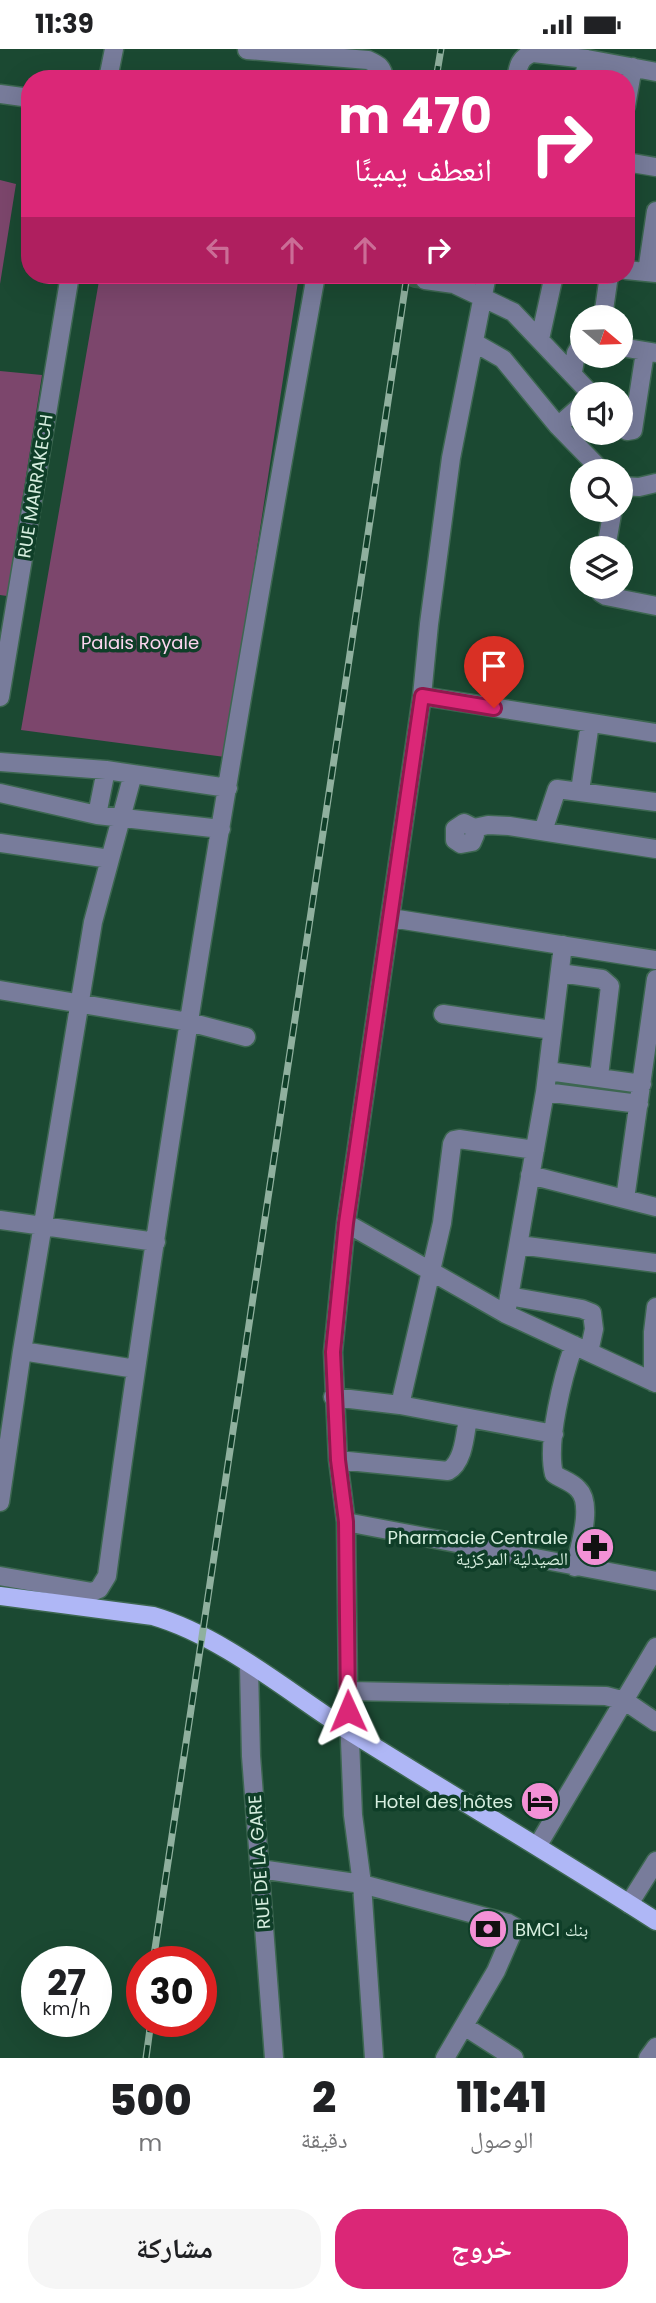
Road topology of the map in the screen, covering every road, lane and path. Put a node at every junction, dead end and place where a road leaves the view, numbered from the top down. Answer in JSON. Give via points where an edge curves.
{"nodes":[{"id":1,"x":114,"y":49,"type":"edge"},
{"id":2,"x":247,"y":50,"type":"edge"},
{"id":3,"x":587,"y":59,"type":"junction"},
{"id":4,"x":633,"y":67,"type":"junction"},
{"id":5,"x":109,"y":70,"type":"edge"},
{"id":6,"x":383,"y":70,"type":"edge"},
{"id":7,"x":518,"y":70,"type":"edge"},
{"id":8,"x":585,"y":70,"type":"edge"},
{"id":9,"x":632,"y":70,"type":"edge"},
{"id":10,"x":656,"y":72,"type":"edge"},
{"id":11,"x":0,"y":94,"type":"edge"},
{"id":12,"x":21,"y":97,"type":"edge"},
{"id":13,"x":635,"y":164,"type":"edge"},
{"id":14,"x":656,"y":167,"type":"edge"},
{"id":15,"x":656,"y":211,"type":"edge"},
{"id":16,"x":651,"y":272,"type":"edge"},
{"id":17,"x":69,"y":284,"type":"edge"},
{"id":18,"x":314,"y":284,"type":"edge"},
{"id":19,"x":454,"y":284,"type":"edge"},
{"id":20,"x":486,"y":284,"type":"edge"},
{"id":21,"x":552,"y":284,"type":"edge"},
{"id":22,"x":608,"y":284,"type":"edge"},
{"id":23,"x":483,"y":299,"type":"junction"},
{"id":24,"x":605,"y":305,"type":"edge"},
{"id":25,"x":513,"y":312,"type":"junction"},
{"id":26,"x":545,"y":318,"type":"junction"},
{"id":27,"x":540,"y":339,"type":"junction"},
{"id":28,"x":475,"y":343,"type":"junction"},
{"id":29,"x":651,"y":352,"type":"edge"},
{"id":30,"x":574,"y":368,"type":"edge"},
{"id":31,"x":573,"y":372,"type":"junction"},
{"id":32,"x":581,"y":382,"type":"edge"},
{"id":33,"x":570,"y":415,"type":"edge"},
{"id":34,"x":558,"y":426,"type":"junction"},
{"id":35,"x":633,"y":430,"type":"edge"},
{"id":36,"x":590,"y":459,"type":"edge"},
{"id":37,"x":656,"y":484,"type":"edge"},
{"id":38,"x":633,"y":487,"type":"edge"},
{"id":39,"x":621,"y":599,"type":"edge"},
{"id":40,"x":656,"y":606,"type":"edge"},
{"id":41,"x":422,"y":696,"type":"junction"},
{"id":42,"x":0,"y":697,"type":"edge"},
{"id":43,"x":590,"y":723,"type":"junction"},
{"id":44,"x":656,"y":733,"type":"edge"},
{"id":45,"x":0,"y":762,"type":"edge"},
{"id":46,"x":106,"y":770,"type":"junction"},
{"id":47,"x":133,"y":774,"type":"junction"},
{"id":48,"x":228,"y":788,"type":"junction"},
{"id":49,"x":580,"y":791,"type":"junction"},
{"id":50,"x":0,"y":793,"type":"edge"},
{"id":51,"x":656,"y":802,"type":"edge"},
{"id":52,"x":97,"y":815,"type":"junction"},
{"id":53,"x":120,"y":819,"type":"junction"},
{"id":54,"x":474,"y":828,"type":"dead end"},
{"id":55,"x":220,"y":829,"type":"junction"},
{"id":56,"x":543,"y":831,"type":"junction"},
{"id":57,"x":0,"y":843,"type":"edge"},
{"id":58,"x":656,"y":849,"type":"edge"},
{"id":59,"x":110,"y":859,"type":"junction"},
{"id":60,"x":391,"y":918,"type":"junction"},
{"id":61,"x":563,"y":946,"type":"junction"},
{"id":62,"x":656,"y":960,"type":"edge"},
{"id":63,"x":560,"y":973,"type":"junction"},
{"id":64,"x":656,"y":979,"type":"edge"},
{"id":65,"x":0,"y":990,"type":"edge"},
{"id":66,"x":80,"y":1005,"type":"junction"},
{"id":67,"x":443,"y":1014,"type":"dead end"},
{"id":68,"x":189,"y":1022,"type":"junction"},
{"id":69,"x":552,"y":1030,"type":"junction"},
{"id":70,"x":246,"y":1037,"type":"dead end"},
{"id":71,"x":548,"y":1071,"type":"junction"},
{"id":72,"x":598,"y":1076,"type":"junction"},
{"id":73,"x":642,"y":1084,"type":"junction"},
{"id":74,"x":545,"y":1092,"type":"junction"},
{"id":75,"x":639,"y":1104,"type":"junction"},
{"id":76,"x":535,"y":1150,"type":"junction"},
{"id":77,"x":530,"y":1175,"type":"junction"},
{"id":78,"x":625,"y":1199,"type":"junction"},
{"id":79,"x":656,"y":1207,"type":"edge"},
{"id":80,"x":0,"y":1220,"type":"edge"},
{"id":81,"x":346,"y":1223,"type":"junction"},
{"id":82,"x":43,"y":1227,"type":"junction"},
{"id":83,"x":156,"y":1242,"type":"junction"},
{"id":84,"x":519,"y":1245,"type":"junction"},
{"id":85,"x":656,"y":1263,"type":"edge"},
{"id":86,"x":432,"y":1272,"type":"junction"},
{"id":87,"x":508,"y":1305,"type":"junction"},
{"id":88,"x":656,"y":1307,"type":"edge"},
{"id":89,"x":582,"y":1349,"type":"junction"},
{"id":90,"x":22,"y":1351,"type":"junction"},
{"id":91,"x":136,"y":1369,"type":"junction"},
{"id":92,"x":655,"y":1382,"type":"edge"},
{"id":93,"x":333,"y":1397,"type":"junction"},
{"id":94,"x":400,"y":1405,"type":"junction"},
{"id":95,"x":468,"y":1417,"type":"junction"},
{"id":96,"x":554,"y":1434,"type":"junction"},
{"id":97,"x":338,"y":1460,"type":"junction"},
{"id":98,"x":0,"y":1501,"type":"edge"},
{"id":99,"x":346,"y":1522,"type":"junction"},
{"id":100,"x":575,"y":1567,"type":"junction"},
{"id":101,"x":0,"y":1576,"type":"edge"},
{"id":102,"x":656,"y":1581,"type":"edge"},
{"id":103,"x":0,"y":1596,"type":"edge"},
{"id":104,"x":656,"y":1647,"type":"edge"},
{"id":105,"x":249,"y":1665,"type":"junction"},
{"id":106,"x":348,"y":1691,"type":"junction"},
{"id":107,"x":625,"y":1701,"type":"junction"},
{"id":108,"x":656,"y":1722,"type":"edge"},
{"id":109,"x":349,"y":1731,"type":"junction"},
{"id":110,"x":538,"y":1846,"type":"junction"},
{"id":111,"x":656,"y":1861,"type":"edge"},
{"id":112,"x":260,"y":1869,"type":"junction"},
{"id":113,"x":362,"y":1884,"type":"junction"},
{"id":114,"x":629,"y":1904,"type":"junction"},
{"id":115,"x":656,"y":1921,"type":"edge"},
{"id":116,"x":464,"y":2026,"type":"junction"},
{"id":117,"x":656,"y":2047,"type":"edge"},
{"id":118,"x":274,"y":2058,"type":"edge"},
{"id":119,"x":374,"y":2058,"type":"edge"},
{"id":120,"x":445,"y":2058,"type":"edge"},
{"id":121,"x":514,"y":2058,"type":"edge"},
{"id":122,"x":648,"y":2058,"type":"edge"}],
"edges":[{"from":1,"to":5,"type":"street"},
{"from":2,"to":6,"type":"street","via":[[369,60]]},
{"from":3,"to":4,"type":"street"},
{"from":3,"to":7,"type":"street","via":[[533,53],[520,61]]},
{"from":3,"to":8,"type":"street"},
{"from":4,"to":9,"type":"street"},
{"from":4,"to":10,"type":"street"},
{"from":11,"to":12,"type":"street"},
{"from":13,"to":14,"type":"street"},
{"from":15,"to":16,"type":"street"},
{"from":17,"to":42,"type":"street","name":"RUE MARRAKECH"},
{"from":18,"to":48,"type":"street"},
{"from":19,"to":23,"type":"street"},
{"from":20,"to":23,"type":"street"},
{"from":21,"to":26,"type":"street"},
{"from":22,"to":24,"type":"street"},
{"from":23,"to":25,"type":"street"},
{"from":23,"to":28,"type":"street"},
{"from":25,"to":26,"type":"street"},
{"from":25,"to":27,"type":"street"},
{"from":26,"to":27,"type":"street"},
{"from":27,"to":31,"type":"street"},
{"from":28,"to":34,"type":"street","via":[[502,359]]},
{"from":28,"to":41,"type":"street","via":[[452,458]]},
{"from":29,"to":35,"type":"street"},
{"from":30,"to":31,"type":"street"},
{"from":31,"to":32,"type":"street"},
{"from":33,"to":34,"type":"street"},
{"from":34,"to":36,"type":"street"},
{"from":37,"to":38,"type":"street"},
{"from":39,"to":40,"type":"street"},
{"from":41,"to":43,"type":"street"},
{"from":41,"to":60,"type":"street"},
{"from":43,"to":44,"type":"street"},
{"from":43,"to":49,"type":"street"},
{"from":45,"to":46,"type":"street"},
{"from":46,"to":47,"type":"street"},
{"from":46,"to":52,"type":"street"},
{"from":47,"to":48,"type":"street"},
{"from":47,"to":53,"type":"street"},
{"from":48,"to":55,"type":"street"},
{"from":49,"to":51,"type":"street"},
{"from":49,"to":56,"type":"street","via":[[557,789]]},
{"from":50,"to":52,"type":"street"},
{"from":52,"to":53,"type":"street"},
{"from":53,"to":55,"type":"street"},
{"from":53,"to":59,"type":"street"},
{"from":54,"to":56,"type":"street","via":[[488,825]]},
{"from":55,"to":68,"type":"street"},
{"from":56,"to":58,"type":"street"},
{"from":57,"to":59,"type":"street"},
{"from":59,"to":66,"type":"street","via":[[93,922]]},
{"from":60,"to":61,"type":"street"},
{"from":60,"to":81,"type":"street"},
{"from":61,"to":62,"type":"street"},
{"from":61,"to":63,"type":"street"},
{"from":63,"to":69,"type":"street"},
{"from":63,"to":72,"type":"street","via":[[603,979],[610,986]]},
{"from":64,"to":73,"type":"street"},
{"from":65,"to":66,"type":"street"},
{"from":66,"to":68,"type":"street"},
{"from":66,"to":82,"type":"street"},
{"from":67,"to":69,"type":"street"},
{"from":68,"to":70,"type":"street"},
{"from":68,"to":83,"type":"street"},
{"from":69,"to":71,"type":"street"},
{"from":71,"to":72,"type":"street"},
{"from":71,"to":74,"type":"street"},
{"from":72,"to":73,"type":"street"},
{"from":73,"to":75,"type":"street"},
{"from":74,"to":75,"type":"street"},
{"from":74,"to":76,"type":"street"},
{"from":75,"to":78,"type":"street"},
{"from":76,"to":77,"type":"street"},
{"from":76,"to":86,"type":"street","via":[[454,1140]]},
{"from":77,"to":78,"type":"street"},
{"from":77,"to":84,"type":"street"},
{"from":78,"to":79,"type":"street"},
{"from":80,"to":82,"type":"street"},
{"from":81,"to":86,"type":"street"},
{"from":81,"to":93,"type":"street"},
{"from":82,"to":83,"type":"street"},
{"from":82,"to":90,"type":"street"},
{"from":83,"to":91,"type":"street"},
{"from":84,"to":85,"type":"street"},
{"from":84,"to":87,"type":"street"},
{"from":86,"to":87,"type":"street"},
{"from":86,"to":94,"type":"street"},
{"from":87,"to":89,"type":"street"},
{"from":87,"to":89,"type":"street","via":[[592,1313],[594,1329]]},
{"from":88,"to":92,"type":"street"},
{"from":89,"to":92,"type":"street"},
{"from":89,"to":96,"type":"street","via":[[564,1374]]},
{"from":90,"to":91,"type":"street"},
{"from":90,"to":98,"type":"street"},
{"from":91,"to":101,"type":"street","via":[[104,1584],[92,1592]]},
{"from":93,"to":94,"type":"street"},
{"from":93,"to":97,"type":"street"},
{"from":94,"to":95,"type":"street"},
{"from":95,"to":96,"type":"street"},
{"from":95,"to":97,"type":"street","via":[[456,1466],[448,1472]]},
{"from":96,"to":100,"type":"street","via":[[554,1474],[576,1486],[584,1500],[585,1523]]},
{"from":97,"to":99,"type":"street"},
{"from":99,"to":100,"type":"street"},
{"from":99,"to":106,"type":"street"},
{"from":100,"to":102,"type":"street"},
{"from":103,"to":105,"type":"main road","via":[[153,1616],[176,1623]]},
{"from":104,"to":107,"type":"street"},
{"from":105,"to":109,"type":"main road"},
{"from":105,"to":112,"type":"street","name":"RUE DE LA GARE"},
{"from":106,"to":107,"type":"street","via":[[606,1696]]},
{"from":106,"to":109,"type":"street"},
{"from":107,"to":108,"type":"street"},
{"from":107,"to":110,"type":"street"},
{"from":109,"to":110,"type":"main road"},
{"from":109,"to":113,"type":"street"},
{"from":110,"to":114,"type":"main road"},
{"from":111,"to":114,"type":"street"},
{"from":112,"to":113,"type":"street"},
{"from":112,"to":118,"type":"street","name":"RUE DE LA GARE"},
{"from":113,"to":116,"type":"street","via":[[515,1927]]},
{"from":113,"to":119,"type":"street"},
{"from":114,"to":115,"type":"main road"},
{"from":116,"to":120,"type":"street"},
{"from":116,"to":121,"type":"street"},
{"from":117,"to":122,"type":"street"}]}
